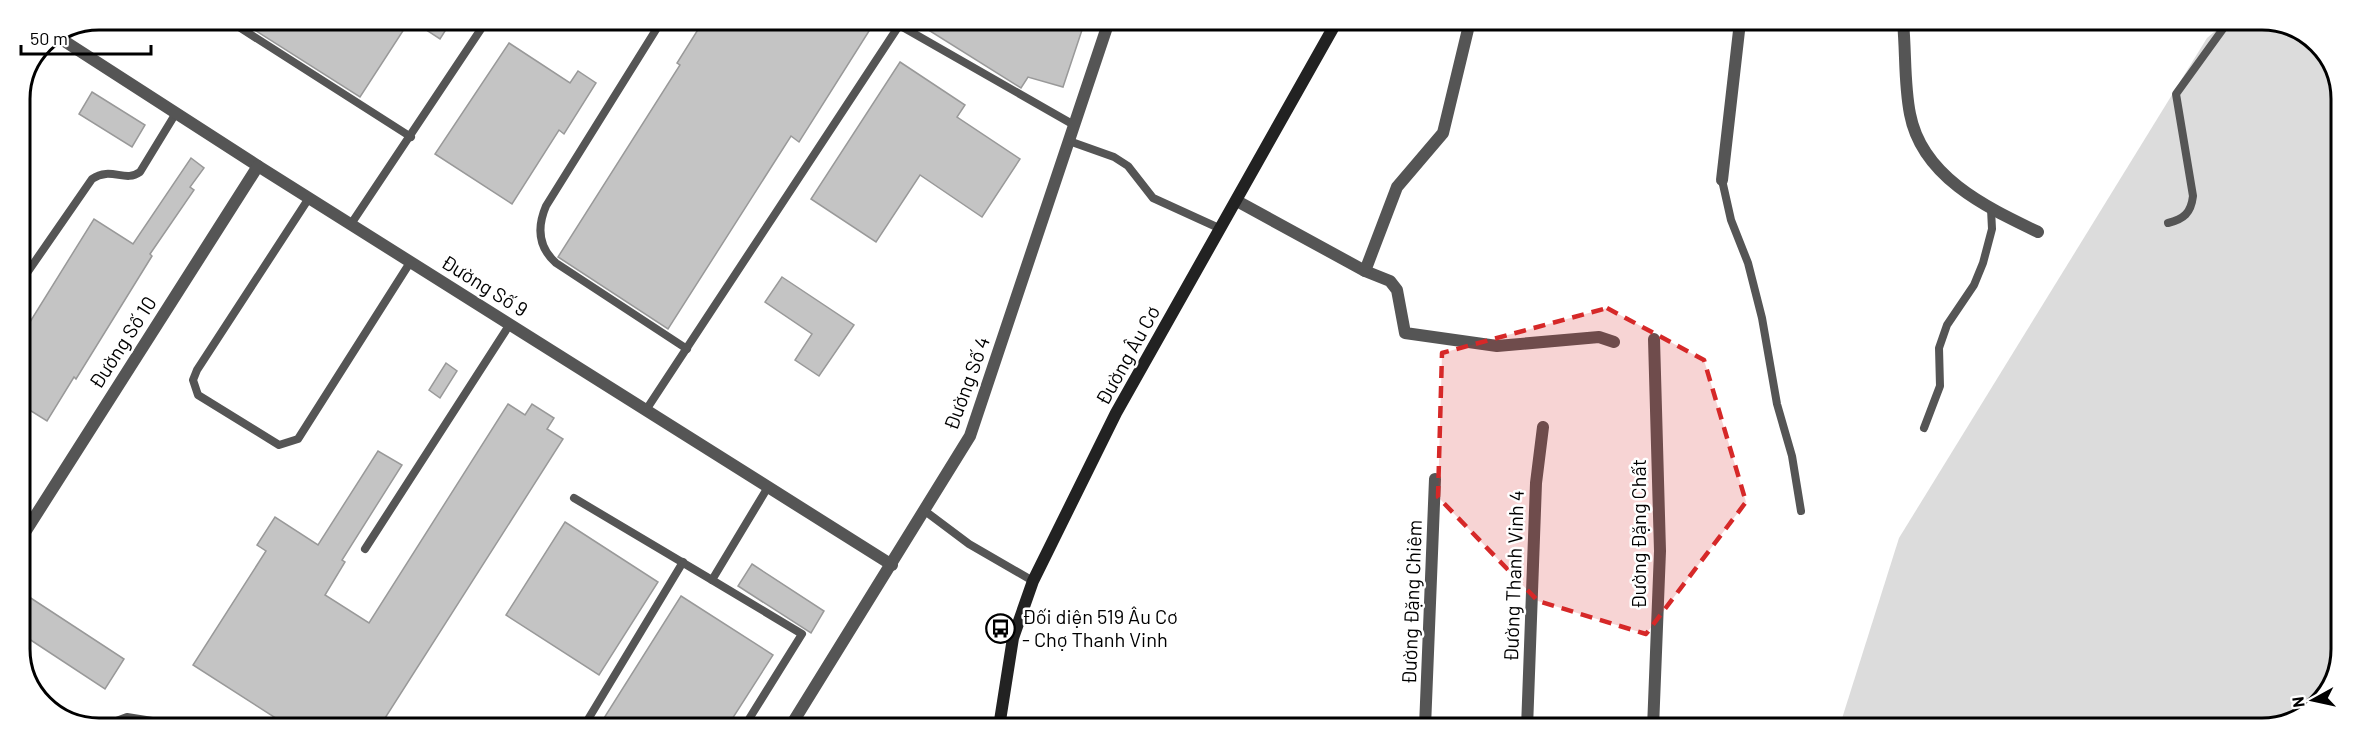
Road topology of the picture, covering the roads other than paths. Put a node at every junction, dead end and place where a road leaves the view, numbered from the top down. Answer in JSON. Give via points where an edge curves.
{"nodes":[{"id":1,"x":244,"y":30,"type":"edge"},
{"id":2,"x":481,"y":30,"type":"edge"},
{"id":3,"x":656,"y":30,"type":"edge"},
{"id":4,"x":896,"y":30,"type":"edge"},
{"id":5,"x":913,"y":30,"type":"edge"},
{"id":6,"x":1107,"y":30,"type":"edge"},
{"id":7,"x":1332,"y":30,"type":"edge"},
{"id":8,"x":1468,"y":30,"type":"edge"},
{"id":9,"x":1739,"y":30,"type":"edge"},
{"id":10,"x":1904,"y":30,"type":"edge"},
{"id":11,"x":2222,"y":30,"type":"edge"},
{"id":12,"x":64,"y":40,"type":"edge"},
{"id":13,"x":176,"y":113,"type":"junction"},
{"id":14,"x":1074,"y":125,"type":"junction"},
{"id":15,"x":411,"y":138,"type":"junction"},
{"id":16,"x":1069,"y":141,"type":"junction"},
{"id":17,"x":258,"y":166,"type":"junction"},
{"id":18,"x":1722,"y":180,"type":"joint"},
{"id":19,"x":309,"y":198,"type":"junction"},
{"id":20,"x":1237,"y":201,"type":"junction"},
{"id":21,"x":1991,"y":209,"type":"junction"},
{"id":22,"x":2168,"y":223,"type":"dead end"},
{"id":23,"x":351,"y":224,"type":"junction"},
{"id":24,"x":1221,"y":229,"type":"junction"},
{"id":25,"x":2038,"y":232,"type":"dead end"},
{"id":26,"x":411,"y":261,"type":"junction"},
{"id":27,"x":30,"y":269,"type":"edge"},
{"id":28,"x":1365,"y":271,"type":"junction"},
{"id":29,"x":510,"y":324,"type":"junction"},
{"id":30,"x":1654,"y":339,"type":"dead end"},
{"id":31,"x":1614,"y":342,"type":"dead end"},
{"id":32,"x":687,"y":349,"type":"junction"},
{"id":33,"x":646,"y":410,"type":"junction"},
{"id":34,"x":1543,"y":427,"type":"dead end"},
{"id":35,"x":1924,"y":428,"type":"dead end"},
{"id":36,"x":1435,"y":479,"type":"dead end"},
{"id":37,"x":768,"y":487,"type":"junction"},
{"id":38,"x":574,"y":498,"type":"dead end"},
{"id":39,"x":925,"y":511,"type":"junction"},
{"id":40,"x":1801,"y":511,"type":"dead end"},
{"id":41,"x":30,"y":524,"type":"edge"},
{"id":42,"x":365,"y":549,"type":"dead end"},
{"id":43,"x":683,"y":562,"type":"junction"},
{"id":44,"x":892,"y":565,"type":"junction"},
{"id":45,"x":712,"y":580,"type":"junction"},
{"id":46,"x":1033,"y":581,"type":"junction"},
{"id":47,"x":589,"y":718,"type":"edge"},
{"id":48,"x":750,"y":718,"type":"edge"},
{"id":49,"x":801,"y":718,"type":"edge"},
{"id":50,"x":1000,"y":718,"type":"edge"},
{"id":51,"x":1425,"y":718,"type":"edge"},
{"id":52,"x":1527,"y":718,"type":"edge"},
{"id":53,"x":1653,"y":718,"type":"edge"}],
"edges":[{"from":1,"to":15,"type":"lane"},
{"from":2,"to":15,"type":"lane"},
{"from":3,"to":32,"type":"lane","via":[[546,206],[540,231],[544,250],[556,263]]},
{"from":4,"to":32,"type":"lane"},
{"from":5,"to":14,"type":"lane"},
{"from":6,"to":14,"type":"street","name":"Đường Số 4"},
{"from":7,"to":20,"type":"main road","name":"Đường Âu Cơ"},
{"from":8,"to":28,"type":"street","via":[[1443,132],[1397,187]]},
{"from":9,"to":18,"type":"street"},
{"from":10,"to":21,"type":"street","via":[[1910,116],[1919,140],[1939,170],[1960,190]]},
{"from":11,"to":22,"type":"lane","via":[[2176,94],[2193,196],[2191,209],[2184,218]]},
{"from":12,"to":13,"type":"street","name":"Đường Số 9"},
{"from":13,"to":17,"type":"street","name":"Đường Số 9"},
{"from":13,"to":27,"type":"lane","via":[[140,172],[128,176],[104,172],[92,179]]},
{"from":14,"to":16,"type":"street","name":"Đường Số 4"},
{"from":15,"to":23,"type":"lane"},
{"from":16,"to":24,"type":"lane","via":[[1113,157],[1128,166],[1153,198]]},
{"from":16,"to":39,"type":"street","name":"Đường Số 4","via":[[970,436]]},
{"from":17,"to":19,"type":"street","name":"Đường Số 9"},
{"from":17,"to":41,"type":"street","name":"Đường Số 10"},
{"from":18,"to":40,"type":"lane","via":[[1762,318]]},
{"from":19,"to":23,"type":"street","name":"Đường Số 9"},
{"from":19,"to":26,"type":"lane","via":[[197,370],[193,380],[198,395],[279,445],[298,439]]},
{"from":20,"to":24,"type":"main road","name":"Đường Âu Cơ"},
{"from":20,"to":28,"type":"street"},
{"from":21,"to":25,"type":"street"},
{"from":21,"to":35,"type":"lane","via":[[1992,230],[1983,263],[1938,348],[1940,386]]},
{"from":23,"to":26,"type":"street","name":"Đường Số 9"},
{"from":24,"to":46,"type":"main road","name":"Đường Âu Cơ","via":[[1116,413]]},
{"from":26,"to":29,"type":"street","name":"Đường Số 9"},
{"from":28,"to":31,"type":"street","via":[[1390,280],[1397,290],[1406,333],[1497,346],[1599,337]]},
{"from":29,"to":33,"type":"street","name":"Đường Số 9"},
{"from":29,"to":42,"type":"lane"},
{"from":30,"to":53,"type":"street","name":"Đường Đặng Chất","via":[[1660,551]]},
{"from":32,"to":33,"type":"lane"},
{"from":33,"to":37,"type":"street","name":"Đường Số 9"},
{"from":34,"to":52,"type":"street","name":"Đường Thanh Vinh 4","via":[[1536,483]]},
{"from":36,"to":51,"type":"street","name":"Đường Đặng Chiêm"},
{"from":37,"to":44,"type":"street","name":"Đường Số 9"},
{"from":37,"to":45,"type":"lane"},
{"from":38,"to":43,"type":"lane"},
{"from":39,"to":44,"type":"street","name":"Đường Số 4"},
{"from":39,"to":46,"type":"lane","via":[[969,544]]},
{"from":43,"to":45,"type":"lane"},
{"from":43,"to":47,"type":"lane"},
{"from":44,"to":49,"type":"street","name":"Đường Số 4"},
{"from":45,"to":48,"type":"lane","via":[[802,633]]},
{"from":46,"to":50,"type":"main road","name":"Đường Âu Cơ","via":[[1013,638]]}]}
